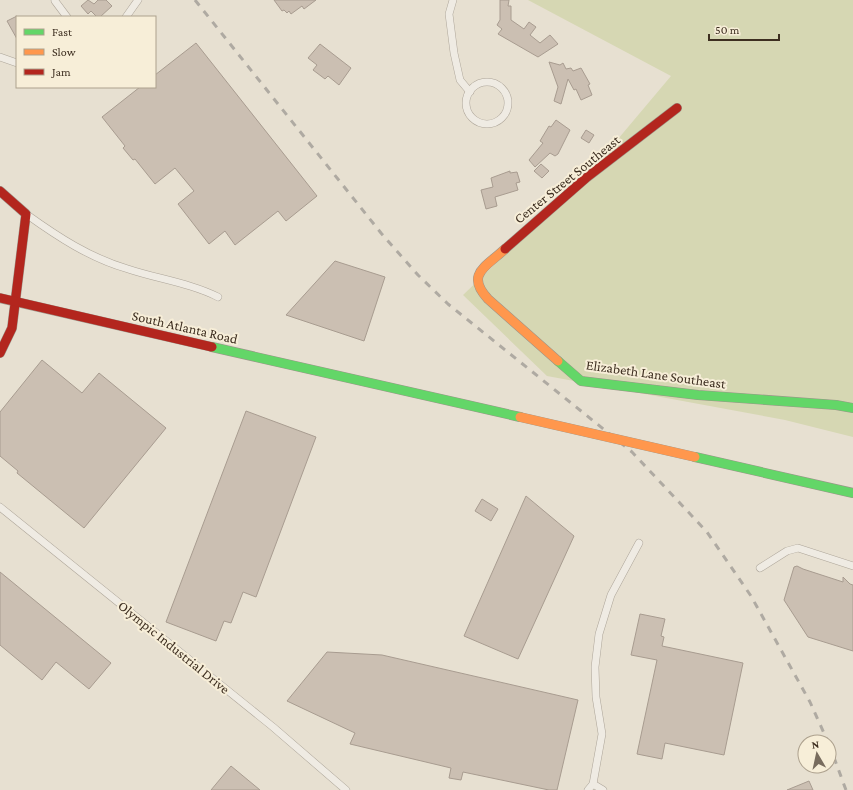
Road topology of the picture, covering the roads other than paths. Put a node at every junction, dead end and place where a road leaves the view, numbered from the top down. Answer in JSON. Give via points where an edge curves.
{"nodes":[{"id":1,"x":138,"y":0,"type":"edge"},
{"id":2,"x":449,"y":0,"type":"edge"},
{"id":3,"x":453,"y":0,"type":"edge"},
{"id":4,"x":55,"y":1,"type":"edge"},
{"id":5,"x":67,"y":16,"type":"edge"},
{"id":6,"x":127,"y":16,"type":"edge"},
{"id":7,"x":0,"y":57,"type":"edge"},
{"id":8,"x":16,"y":63,"type":"edge"},
{"id":9,"x":470,"y":92,"type":"junction"},
{"id":10,"x":677,"y":108,"type":"dead end"},
{"id":11,"x":0,"y":191,"type":"edge"},
{"id":12,"x":26,"y":214,"type":"junction"},
{"id":13,"x":478,"y":275,"type":"joint"},
{"id":14,"x":218,"y":297,"type":"dead end"},
{"id":15,"x":0,"y":298,"type":"edge"},
{"id":16,"x":16,"y":302,"type":"junction"},
{"id":17,"x":0,"y":353,"type":"edge"},
{"id":18,"x":853,"y":408,"type":"edge"},
{"id":19,"x":853,"y":493,"type":"edge"},
{"id":20,"x":0,"y":506,"type":"edge"},
{"id":21,"x":639,"y":543,"type":"dead end"},
{"id":22,"x":853,"y":566,"type":"edge"},
{"id":23,"x":760,"y":568,"type":"dead end"},
{"id":24,"x":593,"y":784,"type":"junction"},
{"id":25,"x":346,"y":790,"type":"edge"},
{"id":26,"x":588,"y":790,"type":"edge"},
{"id":27,"x":603,"y":790,"type":"edge"}],
"edges":[{"from":1,"to":6,"type":"street"},
{"from":2,"to":3,"type":"street"},
{"from":3,"to":9,"type":"street","via":[[449,14],[454,53],[460,80]]},
{"from":4,"to":5,"type":"street"},
{"from":7,"to":8,"type":"street"},
{"from":9,"to":9,"type":"street","via":[[467,107],[475,120],[488,124],[496,122],[504,115],[508,103],[507,96],[495,83],[484,82]]},
{"from":10,"to":13,"type":"main road","name":"Center Street Southeast","via":[[586,178]]},
{"from":11,"to":12,"type":"main road"},
{"from":12,"to":14,"type":"street","via":[[59,237],[105,262],[191,286]]},
{"from":12,"to":16,"type":"main road"},
{"from":13,"to":18,"type":"main road","name":"Elizabeth Lane Southeast","via":[[477,285],[488,299],[581,380],[698,396]]},
{"from":15,"to":16,"type":"main road","name":"South Atlanta Road"},
{"from":16,"to":17,"type":"main road","via":[[12,328]]},
{"from":16,"to":19,"type":"main road","name":"South Atlanta Road","bridge":true},
{"from":20,"to":25,"type":"street","name":"Olympic Industrial Drive","via":[[273,727]]},
{"from":21,"to":24,"type":"street","via":[[611,595],[599,634],[595,667],[596,697],[602,734]]},
{"from":22,"to":23,"type":"street","via":[[798,548],[787,551]]},
{"from":24,"to":26,"type":"street"},
{"from":24,"to":27,"type":"street"}]}
